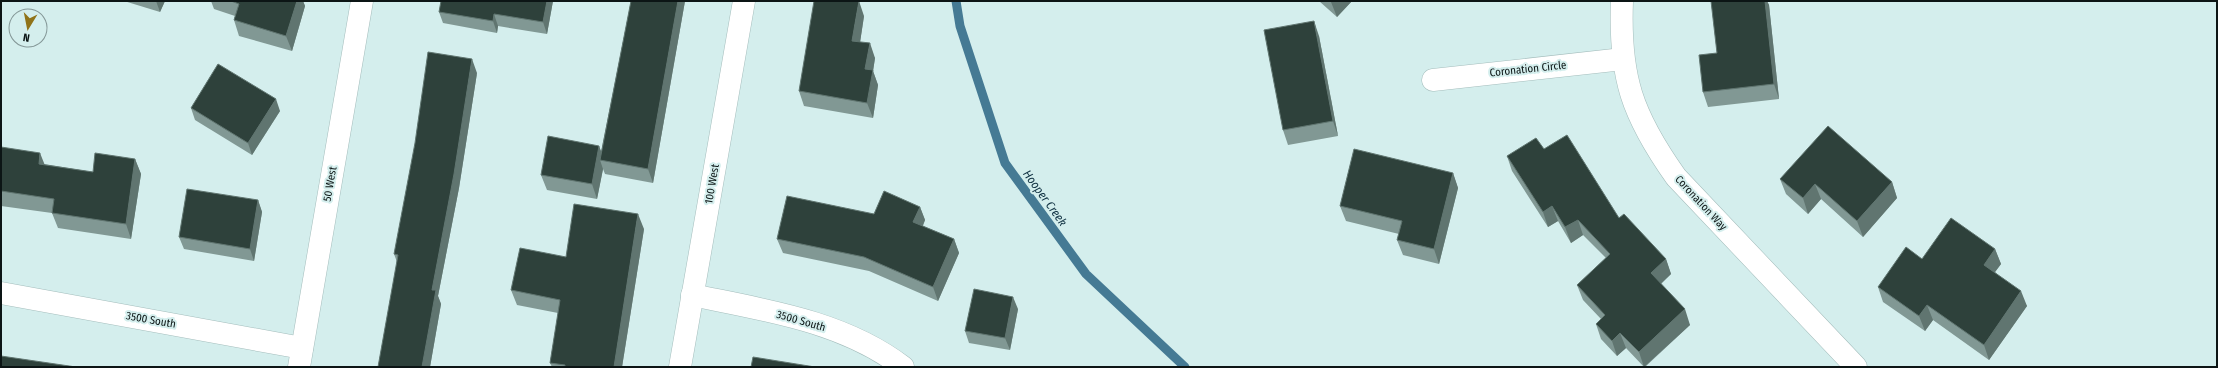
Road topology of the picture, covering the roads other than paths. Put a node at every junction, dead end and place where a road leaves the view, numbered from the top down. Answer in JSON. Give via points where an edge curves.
{"nodes":[{"id":1,"x":362,"y":1,"type":"edge"},
{"id":2,"x":744,"y":1,"type":"edge"},
{"id":3,"x":1622,"y":1,"type":"edge"},
{"id":4,"x":1623,"y":58,"type":"junction"},
{"id":5,"x":1434,"y":80,"type":"dead end"},
{"id":6,"x":1,"y":293,"type":"edge"},
{"id":7,"x":692,"y":295,"type":"junction"},
{"id":8,"x":300,"y":357,"type":"edge"},
{"id":9,"x":680,"y":367,"type":"edge"},
{"id":10,"x":903,"y":367,"type":"edge"},
{"id":11,"x":1856,"y":367,"type":"edge"}],
"edges":[{"from":1,"to":8,"type":"street","name":"50 West"},
{"from":2,"to":7,"type":"street","name":"100 West"},
{"from":3,"to":4,"type":"street","name":"Coronation Way"},
{"from":4,"to":5,"type":"street","name":"Coronation Circle"},
{"from":4,"to":11,"type":"street","name":"Coronation Way","via":[[1627,84],[1636,110],[1661,156],[1676,177]]},
{"from":6,"to":8,"type":"street","name":"3500 South"},
{"from":7,"to":9,"type":"street","name":"100 West"},
{"from":7,"to":10,"type":"street","name":"3500 South","via":[[781,314],[826,327],[876,349]]}]}
